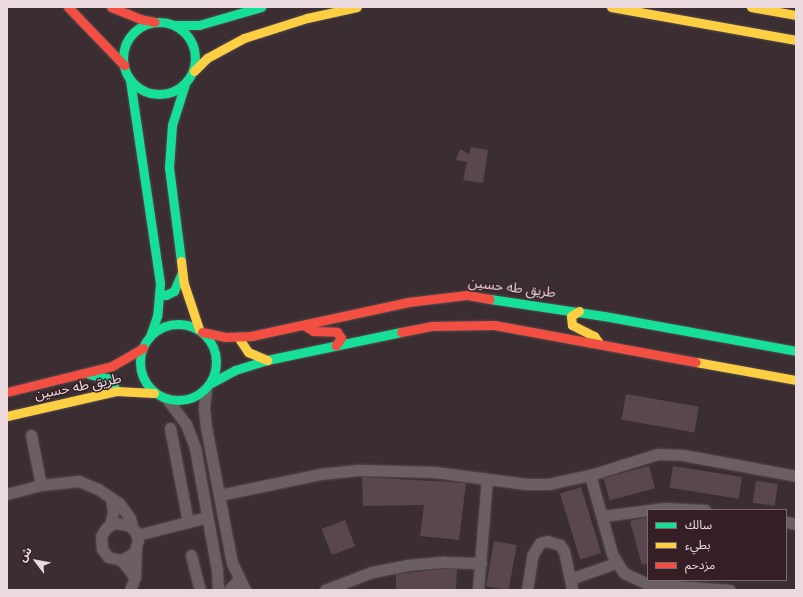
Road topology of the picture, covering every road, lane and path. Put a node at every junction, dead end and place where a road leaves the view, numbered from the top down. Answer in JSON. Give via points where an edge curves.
{"nodes":[{"id":1,"x":68,"y":7,"type":"edge"},
{"id":2,"x":111,"y":7,"type":"edge"},
{"id":3,"x":357,"y":7,"type":"edge"},
{"id":4,"x":611,"y":7,"type":"edge"},
{"id":5,"x":751,"y":7,"type":"edge"},
{"id":6,"x":790,"y":7,"type":"edge"},
{"id":7,"x":258,"y":8,"type":"edge"},
{"id":8,"x":796,"y":13,"type":"edge"},
{"id":9,"x":155,"y":22,"type":"junction"},
{"id":10,"x":174,"y":25,"type":"junction"},
{"id":11,"x":796,"y":40,"type":"edge"},
{"id":12,"x":124,"y":66,"type":"junction"},
{"id":13,"x":194,"y":71,"type":"junction"},
{"id":14,"x":130,"y":80,"type":"junction"},
{"id":15,"x":185,"y":84,"type":"junction"},
{"id":16,"x":182,"y":272,"type":"junction"},
{"id":17,"x":160,"y":294,"type":"junction"},
{"id":18,"x":579,"y":311,"type":"junction"},
{"id":19,"x":303,"y":325,"type":"junction"},
{"id":20,"x":200,"y":331,"type":"junction"},
{"id":21,"x":150,"y":336,"type":"junction"},
{"id":22,"x":238,"y":337,"type":"junction"},
{"id":23,"x":336,"y":345,"type":"junction"},
{"id":24,"x":600,"y":345,"type":"junction"},
{"id":25,"x":143,"y":348,"type":"junction"},
{"id":26,"x":796,"y":351,"type":"edge"},
{"id":27,"x":267,"y":360,"type":"junction"},
{"id":28,"x":86,"y":373,"type":"junction"},
{"id":29,"x":796,"y":380,"type":"edge"},
{"id":30,"x":208,"y":386,"type":"junction"},
{"id":31,"x":7,"y":392,"type":"edge"},
{"id":32,"x":116,"y":392,"type":"junction"},
{"id":33,"x":154,"y":393,"type":"junction"},
{"id":34,"x":167,"y":399,"type":"junction"},
{"id":35,"x":7,"y":416,"type":"edge"},
{"id":36,"x":170,"y":428,"type":"dead end"},
{"id":37,"x":31,"y":435,"type":"dead end"},
{"id":38,"x":210,"y":449,"type":"junction"},
{"id":39,"x":195,"y":451,"type":"junction"},
{"id":40,"x":590,"y":475,"type":"junction"},
{"id":41,"x":796,"y":476,"type":"edge"},
{"id":42,"x":487,"y":479,"type":"junction"},
{"id":43,"x":41,"y":485,"type":"junction"},
{"id":44,"x":7,"y":494,"type":"edge"},
{"id":45,"x":219,"y":496,"type":"junction"},
{"id":46,"x":111,"y":498,"type":"junction"},
{"id":47,"x":656,"y":509,"type":"edge"},
{"id":48,"x":684,"y":509,"type":"edge"},
{"id":49,"x":647,"y":510,"type":"edge"},
{"id":50,"x":603,"y":516,"type":"junction"},
{"id":51,"x":207,"y":517,"type":"junction"},
{"id":52,"x":188,"y":522,"type":"junction"},
{"id":53,"x":110,"y":525,"type":"junction"},
{"id":54,"x":134,"y":531,"type":"junction"},
{"id":55,"x":136,"y":549,"type":"junction"},
{"id":56,"x":191,"y":555,"type":"dead end"},
{"id":57,"x":121,"y":560,"type":"junction"},
{"id":58,"x":480,"y":563,"type":"junction"},
{"id":59,"x":616,"y":563,"type":"junction"},
{"id":60,"x":135,"y":577,"type":"junction"},
{"id":61,"x":239,"y":579,"type":"junction"},
{"id":62,"x":571,"y":584,"type":"edge"},
{"id":63,"x":131,"y":590,"type":"edge"},
{"id":64,"x":200,"y":590,"type":"edge"},
{"id":65,"x":218,"y":590,"type":"edge"},
{"id":66,"x":228,"y":590,"type":"edge"},
{"id":67,"x":245,"y":590,"type":"edge"},
{"id":68,"x":325,"y":590,"type":"edge"},
{"id":69,"x":478,"y":590,"type":"edge"},
{"id":70,"x":527,"y":590,"type":"edge"},
{"id":71,"x":730,"y":590,"type":"edge"}],
"edges":[{"from":1,"to":12,"type":"main road"},
{"from":2,"to":9,"type":"main road","via":[[140,19]]},
{"from":3,"to":13,"type":"main road","via":[[256,33],[225,47]]},
{"from":4,"to":11,"type":"main road"},
{"from":5,"to":8,"type":"main road"},
{"from":6,"to":8,"type":"street"},
{"from":7,"to":10,"type":"main road","via":[[199,25]]},
{"from":9,"to":10,"type":"main road"},
{"from":9,"to":12,"type":"main road","via":[[141,27],[130,37],[124,50]]},
{"from":10,"to":13,"type":"main road","via":[[191,40],[196,55]]},
{"from":12,"to":14,"type":"main road"},
{"from":13,"to":15,"type":"main road"},
{"from":14,"to":15,"type":"main road","via":[[142,90],[156,95],[172,93]]},
{"from":14,"to":17,"type":"main road"},
{"from":15,"to":16,"type":"main road","via":[[172,125],[169,153]]},
{"from":16,"to":17,"type":"main road","via":[[174,291],[168,295]]},
{"from":16,"to":20,"type":"main road","via":[[186,295]]},
{"from":17,"to":21,"type":"main road"},
{"from":18,"to":19,"type":"main road","name":"طريق طه حسين","via":[[467,295],[408,302]]},
{"from":18,"to":24,"type":"main road","via":[[571,316],[572,325],[594,336]]},
{"from":18,"to":26,"type":"main road","name":"طريق طه حسين"},
{"from":19,"to":22,"type":"main road","name":"طريق طه حسين"},
{"from":19,"to":23,"type":"main road","via":[[313,331],[337,332],[341,338]]},
{"from":20,"to":21,"type":"main road","via":[[177,324],[162,327]]},
{"from":20,"to":22,"type":"main road","name":"طريق طه حسين"},
{"from":20,"to":30,"type":"main road","via":[[212,342],[216,356],[216,370]]},
{"from":21,"to":25,"type":"main road"},
{"from":22,"to":27,"type":"main road","via":[[248,352]]},
{"from":23,"to":24,"type":"main road","via":[[431,326],[473,324],[494,325]]},
{"from":23,"to":27,"type":"main road"},
{"from":24,"to":29,"type":"main road"},
{"from":25,"to":28,"type":"main road","name":"طريق طه حسين","via":[[112,366]]},
{"from":25,"to":33,"type":"main road","via":[[140,362],[142,376]]},
{"from":27,"to":30,"type":"main road","via":[[235,370]]},
{"from":28,"to":31,"type":"main road","name":"طريق طه حسين"},
{"from":28,"to":32,"type":"main road","via":[[111,379]]},
{"from":30,"to":34,"type":"main road","via":[[188,400]]},
{"from":30,"to":38,"type":"street","via":[[204,418]]},
{"from":32,"to":33,"type":"main road","name":"طريق طه حسين"},
{"from":32,"to":35,"type":"main road","name":"طريق طه حسين"},
{"from":33,"to":34,"type":"main road"},
{"from":34,"to":39,"type":"street","via":[[186,424]]},
{"from":36,"to":52,"type":"street"},
{"from":37,"to":43,"type":"street"},
{"from":38,"to":39,"type":"street"},
{"from":38,"to":45,"type":"street"},
{"from":39,"to":51,"type":"street"},
{"from":40,"to":41,"type":"street","via":[[646,456],[671,454]]},
{"from":40,"to":42,"type":"street","via":[[548,484]]},
{"from":40,"to":50,"type":"street"},
{"from":42,"to":45,"type":"street","via":[[405,469],[358,470],[320,474]]},
{"from":42,"to":58,"type":"street"},
{"from":43,"to":44,"type":"street"},
{"from":43,"to":46,"type":"street","via":[[79,481]]},
{"from":45,"to":61,"type":"street","via":[[232,562]]},
{"from":46,"to":53,"type":"street","via":[[113,512]]},
{"from":46,"to":54,"type":"street","via":[[125,510]]},
{"from":47,"to":48,"type":"street"},
{"from":49,"to":50,"type":"street"},
{"from":50,"to":59,"type":"street"},
{"from":51,"to":52,"type":"street"},
{"from":51,"to":65,"type":"street"},
{"from":52,"to":54,"type":"street"},
{"from":53,"to":54,"type":"street","via":[[124,523]]},
{"from":53,"to":57,"type":"street","via":[[101,536],[100,545],[108,557]]},
{"from":54,"to":55,"type":"street"},
{"from":55,"to":57,"type":"street","via":[[130,556]]},
{"from":55,"to":60,"type":"street"},
{"from":56,"to":64,"type":"street"},
{"from":57,"to":60,"type":"street"},
{"from":58,"to":68,"type":"street","via":[[444,562],[401,566],[354,578]]},
{"from":58,"to":69,"type":"street"},
{"from":59,"to":62,"type":"street"},
{"from":59,"to":71,"type":"street","via":[[630,577],[648,584]]},
{"from":60,"to":63,"type":"street"},
{"from":61,"to":66,"type":"street"},
{"from":61,"to":67,"type":"street"},
{"from":62,"to":70,"type":"street","via":[[564,551],[560,545],[547,541],[540,543],[533,554]]}]}
